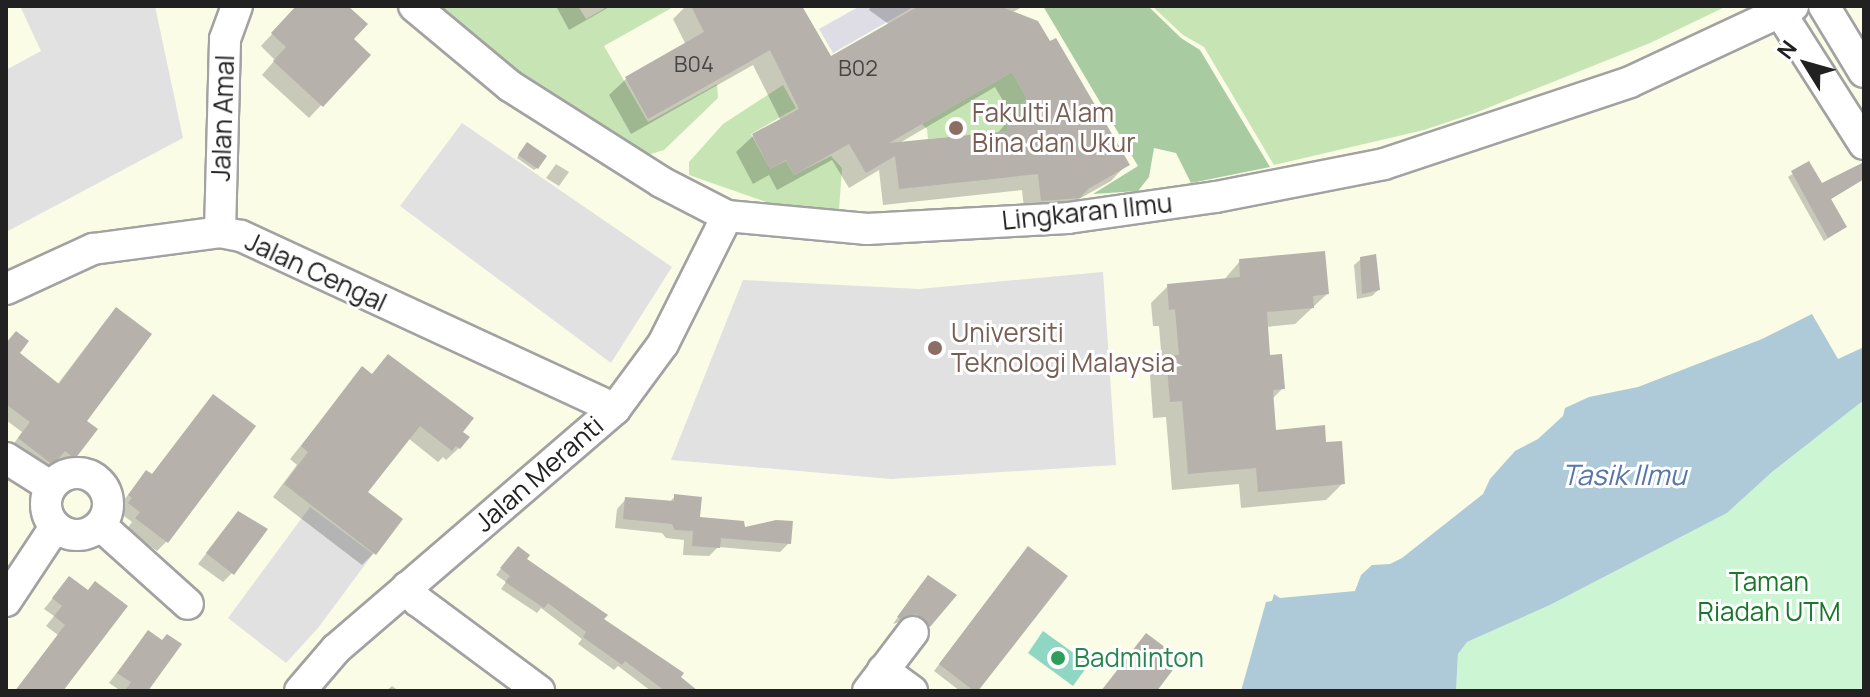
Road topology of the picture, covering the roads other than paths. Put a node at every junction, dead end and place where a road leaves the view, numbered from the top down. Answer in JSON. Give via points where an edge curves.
{"nodes":[{"id":1,"x":237,"y":6,"type":"edge"},
{"id":2,"x":414,"y":6,"type":"edge"},
{"id":3,"x":1824,"y":6,"type":"edge"},
{"id":4,"x":1785,"y":9,"type":"edge"},
{"id":5,"x":1864,"y":72,"type":"edge"},
{"id":6,"x":1864,"y":144,"type":"edge"},
{"id":7,"x":727,"y":216,"type":"junction"},
{"id":8,"x":220,"y":232,"type":"junction"},
{"id":9,"x":6,"y":289,"type":"edge"},
{"id":10,"x":615,"y":409,"type":"junction"},
{"id":11,"x":6,"y":458,"type":"edge"},
{"id":12,"x":50,"y":486,"type":"junction"},
{"id":13,"x":100,"y":525,"type":"junction"},
{"id":14,"x":55,"y":527,"type":"junction"},
{"id":15,"x":407,"y":587,"type":"junction"},
{"id":16,"x":6,"y":601,"type":"edge"},
{"id":17,"x":188,"y":604,"type":"dead end"},
{"id":18,"x":913,"y":632,"type":"dead end"},
{"id":19,"x":876,"y":681,"type":"edge"},
{"id":20,"x":300,"y":691,"type":"edge"},
{"id":21,"x":539,"y":691,"type":"edge"},
{"id":22,"x":912,"y":691,"type":"edge"}],
"edges":[{"from":1,"to":8,"type":"street","name":"Jalan Amal","via":[[225,39]]},
{"from":2,"to":7,"type":"street","name":"Lingkaran Ilmu","via":[[510,86],[661,182]]},
{"from":3,"to":5,"type":"street"},
{"from":4,"to":6,"type":"street"},
{"from":4,"to":7,"type":"street","name":"Lingkaran Ilmu","via":[[1630,82],[1384,164],[1216,197],[1068,218],[930,227],[867,229]]},
{"from":7,"to":10,"type":"street","name":"Jalan Meranti","via":[[663,344]]},
{"from":8,"to":9,"type":"street","name":"Jalan Cengal","via":[[93,249]]},
{"from":8,"to":10,"type":"street","name":"Jalan Cengal","via":[[241,236]]},
{"from":10,"to":15,"type":"street","name":"Jalan Meranti"},
{"from":11,"to":12,"type":"street"},
{"from":12,"to":13,"type":"street","via":[[77,472],[96,479],[108,507]]},
{"from":12,"to":14,"type":"street","via":[[45,503]]},
{"from":13,"to":14,"type":"street","via":[[83,535]]},
{"from":13,"to":17,"type":"street"},
{"from":14,"to":16,"type":"street"},
{"from":15,"to":20,"type":"street","name":"Jalan Meranti","via":[[336,649]]},
{"from":15,"to":21,"type":"street","via":[[418,601]]},
{"from":18,"to":19,"type":"street"},
{"from":19,"to":22,"type":"street"}]}
